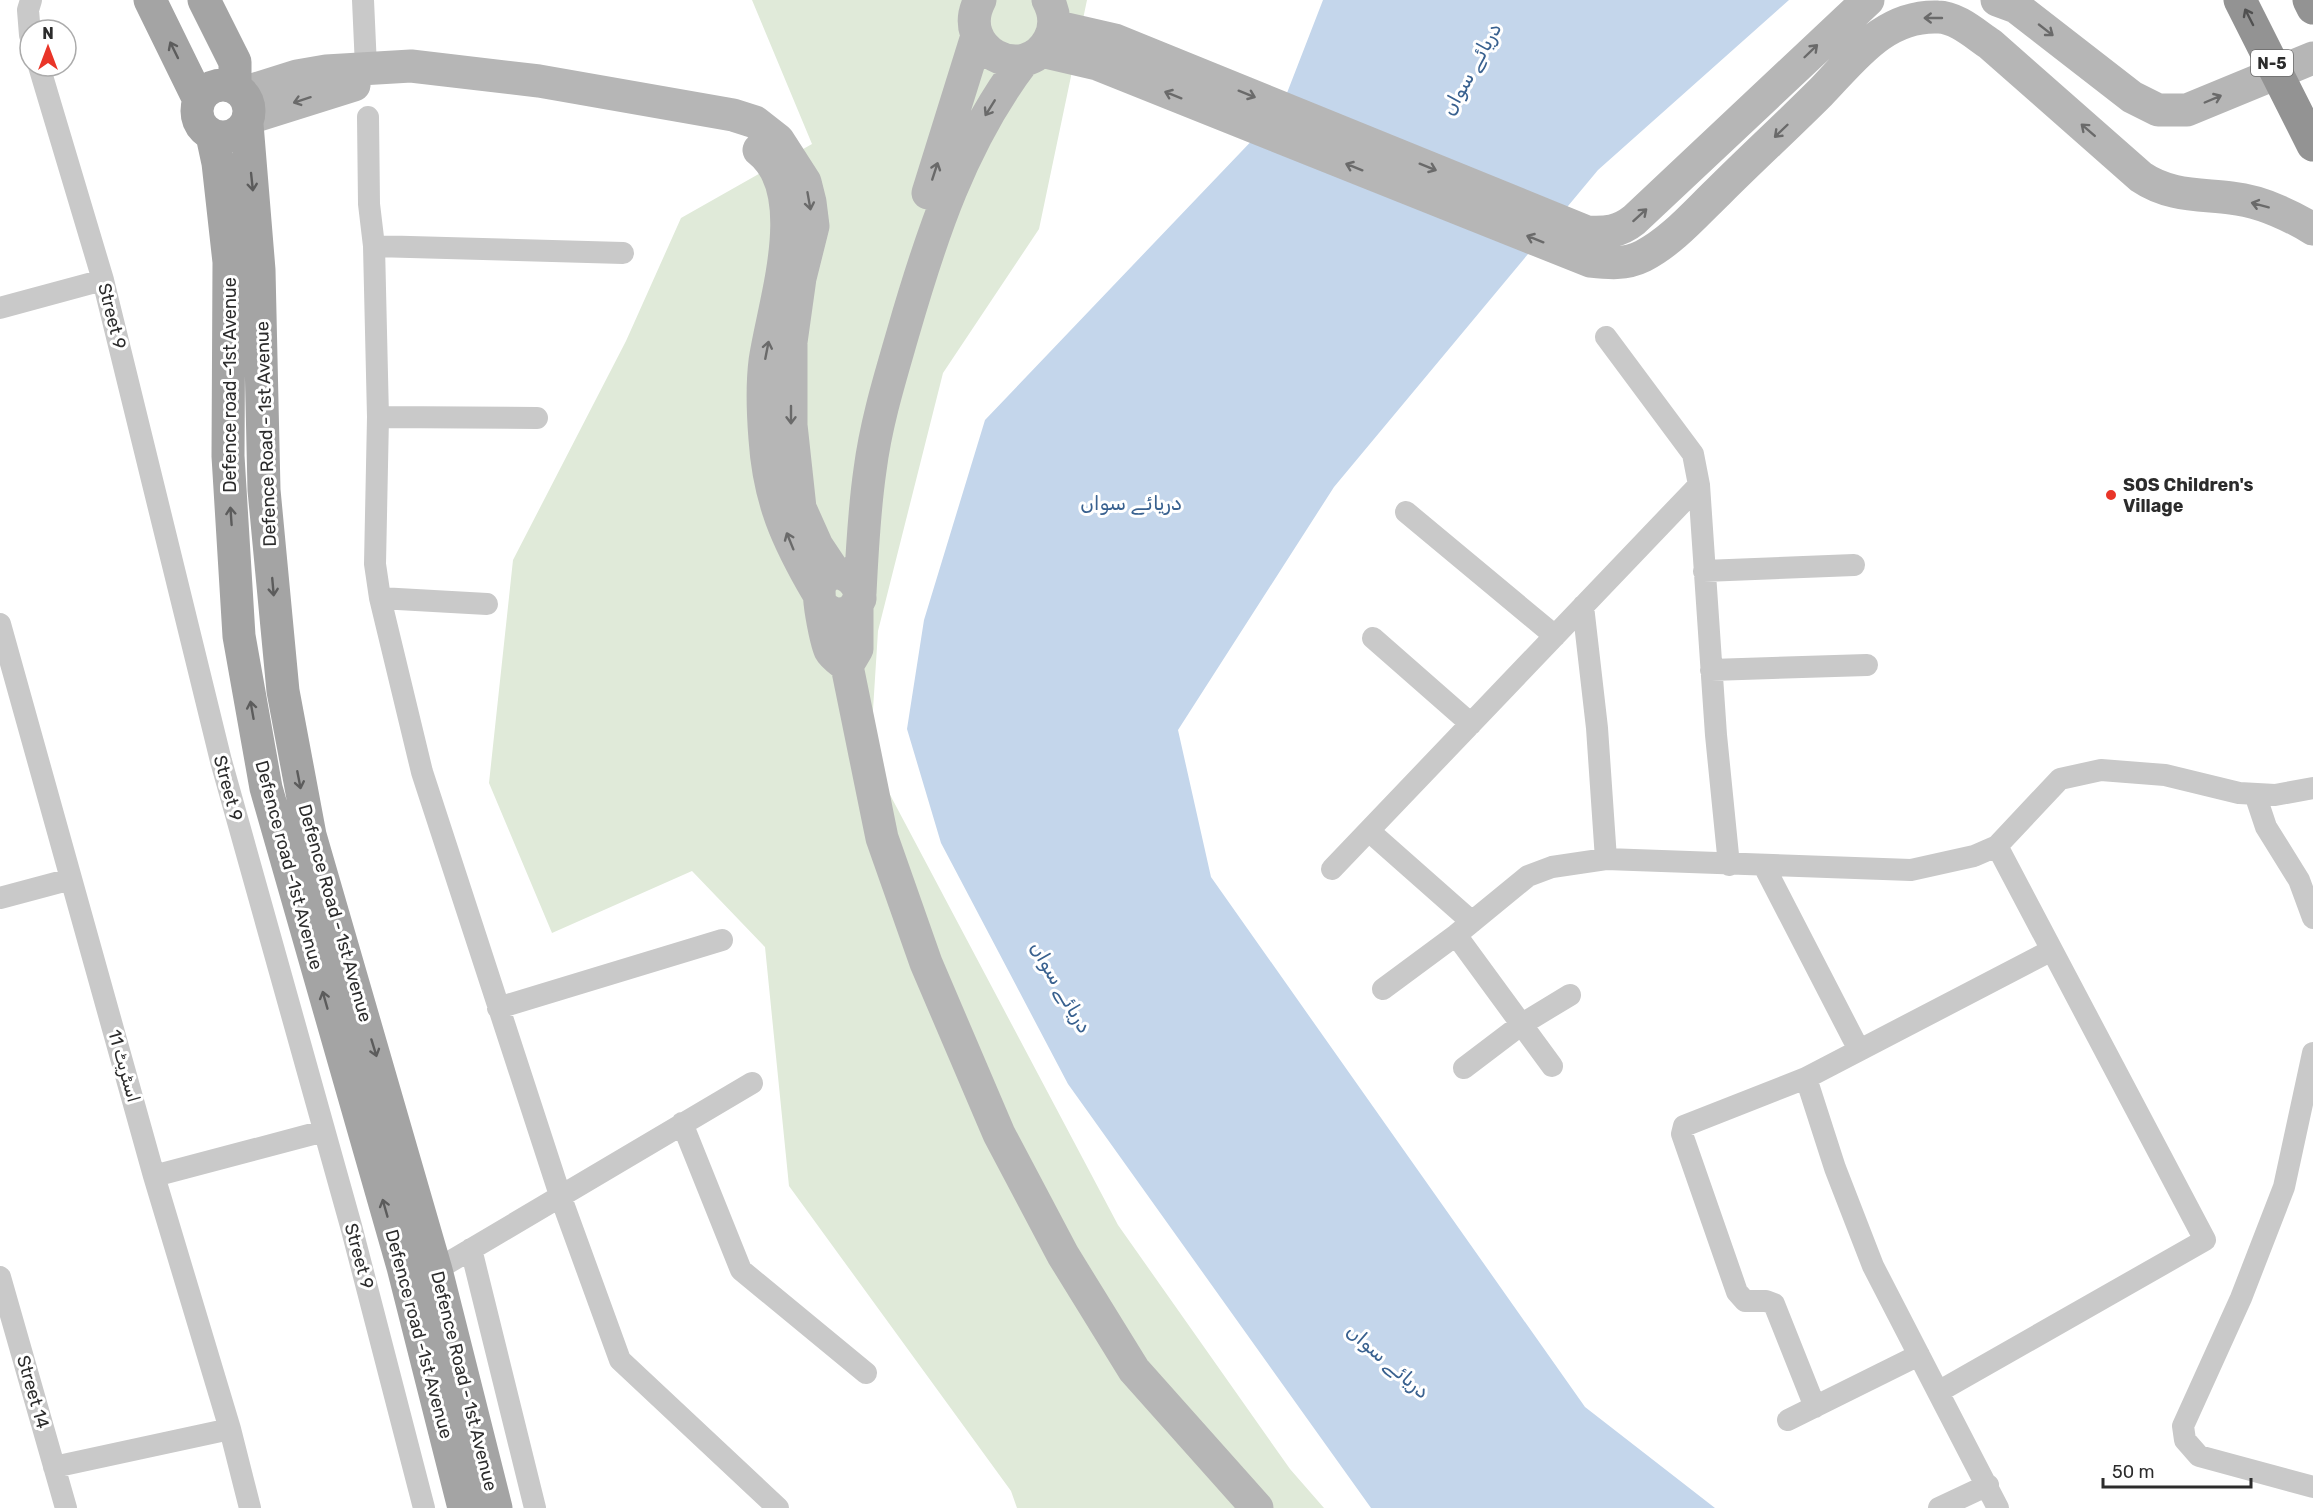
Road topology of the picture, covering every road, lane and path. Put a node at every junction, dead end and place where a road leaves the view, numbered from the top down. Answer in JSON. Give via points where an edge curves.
{"nodes":[{"id":1,"x":31,"y":0,"type":"edge"},
{"id":2,"x":150,"y":0,"type":"edge"},
{"id":3,"x":204,"y":0,"type":"edge"},
{"id":4,"x":363,"y":0,"type":"edge"},
{"id":5,"x":980,"y":0,"type":"edge"},
{"id":6,"x":1868,"y":0,"type":"edge"},
{"id":7,"x":1997,"y":0,"type":"edge"},
{"id":8,"x":2240,"y":0,"type":"edge"},
{"id":9,"x":2309,"y":0,"type":"edge"},
{"id":10,"x":2313,"y":8,"type":"edge"},
{"id":11,"x":29,"y":18,"type":"edge"},
{"id":12,"x":1042,"y":34,"type":"edge"},
{"id":13,"x":977,"y":36,"type":"junction"},
{"id":14,"x":2313,"y":58,"type":"edge"},
{"id":15,"x":366,"y":67,"type":"junction"},
{"id":16,"x":43,"y":78,"type":"edge"},
{"id":17,"x":199,"y":100,"type":"junction"},
{"id":18,"x":243,"y":105,"type":"junction"},
{"id":19,"x":368,"y":117,"type":"dead end"},
{"id":20,"x":212,"y":135,"type":"junction"},
{"id":21,"x":2308,"y":135,"type":"edge"},
{"id":22,"x":2313,"y":229,"type":"edge"},
{"id":23,"x":374,"y":246,"type":"junction"},
{"id":24,"x":1588,"y":247,"type":"junction"},
{"id":25,"x":623,"y":253,"type":"dead end"},
{"id":26,"x":103,"y":280,"type":"junction"},
{"id":27,"x":0,"y":308,"type":"edge"},
{"id":28,"x":1606,"y":337,"type":"dead end"},
{"id":29,"x":378,"y":417,"type":"junction"},
{"id":30,"x":537,"y":418,"type":"dead end"},
{"id":31,"x":1698,"y":485,"type":"junction"},
{"id":32,"x":1406,"y":512,"type":"dead end"},
{"id":33,"x":1854,"y":565,"type":"dead end"},
{"id":34,"x":1704,"y":571,"type":"junction"},
{"id":35,"x":839,"y":591,"type":"junction"},
{"id":36,"x":380,"y":598,"type":"junction"},
{"id":37,"x":487,"y":604,"type":"dead end"},
{"id":38,"x":1583,"y":606,"type":"junction"},
{"id":39,"x":0,"y":624,"type":"edge"},
{"id":40,"x":1555,"y":636,"type":"junction"},
{"id":41,"x":1373,"y":638,"type":"dead end"},
{"id":42,"x":1867,"y":664,"type":"dead end"},
{"id":43,"x":1711,"y":670,"type":"junction"},
{"id":44,"x":1471,"y":724,"type":"junction"},
{"id":45,"x":2313,"y":788,"type":"edge"},
{"id":46,"x":2255,"y":794,"type":"junction"},
{"id":47,"x":1369,"y":831,"type":"junction"},
{"id":48,"x":1997,"y":846,"type":"junction"},
{"id":49,"x":1606,"y":859,"type":"junction"},
{"id":50,"x":1729,"y":865,"type":"junction"},
{"id":51,"x":1764,"y":866,"type":"junction"},
{"id":52,"x":1332,"y":869,"type":"dead end"},
{"id":53,"x":71,"y":879,"type":"junction"},
{"id":54,"x":2306,"y":880,"type":"edge"},
{"id":55,"x":0,"y":898,"type":"edge"},
{"id":56,"x":2313,"y":918,"type":"edge"},
{"id":57,"x":1464,"y":928,"type":"junction"},
{"id":58,"x":722,"y":940,"type":"dead end"},
{"id":59,"x":2052,"y":950,"type":"junction"},
{"id":60,"x":1383,"y":989,"type":"dead end"},
{"id":61,"x":1570,"y":995,"type":"dead end"},
{"id":62,"x":498,"y":1008,"type":"junction"},
{"id":63,"x":1522,"y":1024,"type":"junction"},
{"id":64,"x":1859,"y":1050,"type":"junction"},
{"id":65,"x":2313,"y":1053,"type":"edge"},
{"id":66,"x":1552,"y":1066,"type":"dead end"},
{"id":67,"x":1464,"y":1068,"type":"dead end"},
{"id":68,"x":1806,"y":1078,"type":"junction"},
{"id":69,"x":752,"y":1083,"type":"dead end"},
{"id":70,"x":682,"y":1123,"type":"junction"},
{"id":71,"x":324,"y":1131,"type":"junction"},
{"id":72,"x":404,"y":1155,"type":"junction"},
{"id":73,"x":372,"y":1162,"type":"junction"},
{"id":74,"x":154,"y":1176,"type":"junction"},
{"id":75,"x":560,"y":1195,"type":"junction"},
{"id":76,"x":471,"y":1249,"type":"junction"},
{"id":77,"x":436,"y":1270,"type":"junction"},
{"id":78,"x":0,"y":1277,"type":"edge"},
{"id":79,"x":1918,"y":1355,"type":"junction"},
{"id":80,"x":866,"y":1373,"type":"dead end"},
{"id":81,"x":1938,"y":1392,"type":"junction"},
{"id":82,"x":1815,"y":1407,"type":"junction"},
{"id":83,"x":1788,"y":1420,"type":"dead end"},
{"id":84,"x":230,"y":1429,"type":"junction"},
{"id":85,"x":54,"y":1467,"type":"junction"},
{"id":86,"x":1988,"y":1485,"type":"junction"},
{"id":87,"x":2313,"y":1487,"type":"edge"},
{"id":88,"x":66,"y":1508,"type":"edge"},
{"id":89,"x":250,"y":1508,"type":"edge"},
{"id":90,"x":424,"y":1508,"type":"edge"},
{"id":91,"x":464,"y":1508,"type":"edge"},
{"id":92,"x":496,"y":1508,"type":"edge"},
{"id":93,"x":535,"y":1508,"type":"edge"},
{"id":94,"x":777,"y":1508,"type":"edge"},
{"id":95,"x":1257,"y":1508,"type":"edge"},
{"id":96,"x":1939,"y":1508,"type":"edge"},
{"id":97,"x":1998,"y":1508,"type":"edge"}],
"edges":[{"from":1,"to":11,"type":"street"},
{"from":17,"to":2,"type":"main road","name":"Defence road -1st Avenue","one_way":true},
{"from":3,"to":18,"type":"main road","name":"Defence Road - 1st Avenue","via":[[235,62]]},
{"from":4,"to":15,"type":"street"},
{"from":5,"to":13,"type":"main road","via":[[974,17]]},
{"from":24,"to":6,"type":"main road","one_way":true,"via":[[1634,220]]},
{"from":7,"to":14,"type":"main road","one_way":true,"via":[[2016,7],[2132,97],[2158,110],[2187,110]]},
{"from":21,"to":8,"type":"highway","number":"N-5","one_way":true},
{"from":9,"to":10,"type":"highway"},
{"from":12,"to":13,"type":"main road","via":[[1005,60],[988,51]]},
{"from":12,"to":24,"type":"main road","via":[[1106,52]]},
{"from":12,"to":35,"type":"main road","one_way":true,"via":[[986,114],[927,250],[877,428],[868,482]]},
{"from":35,"to":13,"type":"main road","one_way":true,"via":[[851,468],[868,384],[895,286],[932,183]]},
{"from":15,"to":18,"type":"main road","via":[[297,76]]},
{"from":15,"to":35,"type":"main road","one_way":true,"via":[[411,66],[539,81],[733,115],[755,122],[778,140],[805,182],[813,226],[800,278],[791,342],[791,425],[800,508]]},
{"from":16,"to":26,"type":"street","name":"Street 9"},
{"from":17,"to":18,"type":"main road","via":[[218,85]]},
{"from":17,"to":20,"type":"main road","name":"Defence road -1st Avenue","via":[[198,120]]},
{"from":18,"to":20,"type":"main road","via":[[233,136]]},
{"from":35,"to":18,"type":"main road","one_way":true,"via":[[794,552],[775,505],[768,466],[765,363],[786,254],[787,227],[779,179],[764,155],[740,136],[675,122],[523,95],[421,83],[357,84]]},
{"from":18,"to":72,"type":"main road","name":"Defence Road - 1st Avenue","one_way":true,"via":[[260,270],[264,490],[283,692],[310,835]]},
{"from":19,"to":23,"type":"street","via":[[369,204]]},
{"from":73,"to":20,"type":"main road","name":"Defence road -1st Avenue","one_way":true,"via":[[266,788],[239,636],[228,456],[229,262]]},
{"from":22,"to":24,"type":"main road","one_way":true,"via":[[2285,212],[2233,198],[2157,188],[1990,44],[1941,17],[1911,18],[1865,45],[1663,243],[1642,256],[1617,264]]},
{"from":23,"to":25,"type":"street"},
{"from":23,"to":29,"type":"street"},
{"from":26,"to":27,"type":"street"},
{"from":26,"to":71,"type":"street","name":"Street 9","via":[[221,761]]},
{"from":28,"to":31,"type":"street","via":[[1693,454]]},
{"from":29,"to":30,"type":"street"},
{"from":29,"to":36,"type":"street","via":[[375,564]]},
{"from":31,"to":34,"type":"street"},
{"from":31,"to":38,"type":"street"},
{"from":32,"to":40,"type":"street"},
{"from":33,"to":34,"type":"street"},
{"from":34,"to":43,"type":"street"},
{"from":35,"to":95,"type":"main road","via":[[830,650],[847,666],[882,838],[926,963],[999,1134],[1063,1256],[1134,1370]]},
{"from":36,"to":37,"type":"street"},
{"from":36,"to":62,"type":"street","via":[[422,772]]},
{"from":38,"to":40,"type":"street"},
{"from":38,"to":49,"type":"street"},
{"from":39,"to":53,"type":"street","name":"اسٹریٹ 11"},
{"from":40,"to":44,"type":"street"},
{"from":41,"to":44,"type":"street"},
{"from":42,"to":43,"type":"street"},
{"from":43,"to":50,"type":"street"},
{"from":44,"to":47,"type":"street"},
{"from":45,"to":46,"type":"street","via":[[2275,795]]},
{"from":46,"to":48,"type":"street","via":[[2165,775],[2101,770],[2060,778]]},
{"from":46,"to":54,"type":"street","via":[[2266,827]]},
{"from":47,"to":52,"type":"street"},
{"from":47,"to":57,"type":"street"},
{"from":48,"to":51,"type":"street","via":[[1974,856],[1911,870]]},
{"from":48,"to":59,"type":"street"},
{"from":49,"to":50,"type":"street"},
{"from":49,"to":57,"type":"street","via":[[1552,867],[1528,876]]},
{"from":50,"to":51,"type":"street"},
{"from":51,"to":64,"type":"street"},
{"from":53,"to":55,"type":"street"},
{"from":53,"to":74,"type":"street","name":"اسٹریٹ 11"},
{"from":54,"to":56,"type":"street"},
{"from":57,"to":60,"type":"street"},
{"from":57,"to":63,"type":"street"},
{"from":58,"to":62,"type":"street"},
{"from":59,"to":64,"type":"street"},
{"from":59,"to":81,"type":"street","via":[[2205,1240]]},
{"from":61,"to":63,"type":"street"},
{"from":62,"to":75,"type":"street"},
{"from":63,"to":66,"type":"street"},
{"from":63,"to":67,"type":"street"},
{"from":64,"to":68,"type":"street"},
{"from":65,"to":87,"type":"street","via":[[2284,1187],[2241,1298],[2183,1426],[2185,1440],[2199,1455]]},
{"from":68,"to":79,"type":"street","via":[[1835,1168],[1874,1266]]},
{"from":68,"to":82,"type":"street","via":[[1684,1126],[1682,1134],[1737,1292],[1745,1301],[1774,1304]]},
{"from":69,"to":70,"type":"street"},
{"from":70,"to":75,"type":"street"},
{"from":70,"to":80,"type":"street","via":[[741,1270]]},
{"from":71,"to":74,"type":"street"},
{"from":71,"to":90,"type":"street","name":"Street 9"},
{"from":72,"to":73,"type":"main road"},
{"from":72,"to":77,"type":"main road","name":"Defence Road - 1st Avenue"},
{"from":91,"to":73,"type":"main road","name":"Defence road -1st Avenue","one_way":true},
{"from":74,"to":84,"type":"street","name":"اسٹریٹ 11"},
{"from":75,"to":76,"type":"street"},
{"from":75,"to":94,"type":"street","via":[[620,1360]]},
{"from":76,"to":77,"type":"street"},
{"from":76,"to":93,"type":"street"},
{"from":77,"to":92,"type":"main road","name":"Defence Road - 1st Avenue"},
{"from":78,"to":85,"type":"street","name":"Street 14"},
{"from":79,"to":81,"type":"street"},
{"from":79,"to":82,"type":"street"},
{"from":81,"to":86,"type":"street"},
{"from":82,"to":83,"type":"street"},
{"from":84,"to":85,"type":"street"},
{"from":84,"to":89,"type":"street","name":"اسٹریٹ 11"},
{"from":85,"to":88,"type":"street","name":"Street 14"},
{"from":86,"to":96,"type":"street"},
{"from":86,"to":97,"type":"street"}]}
